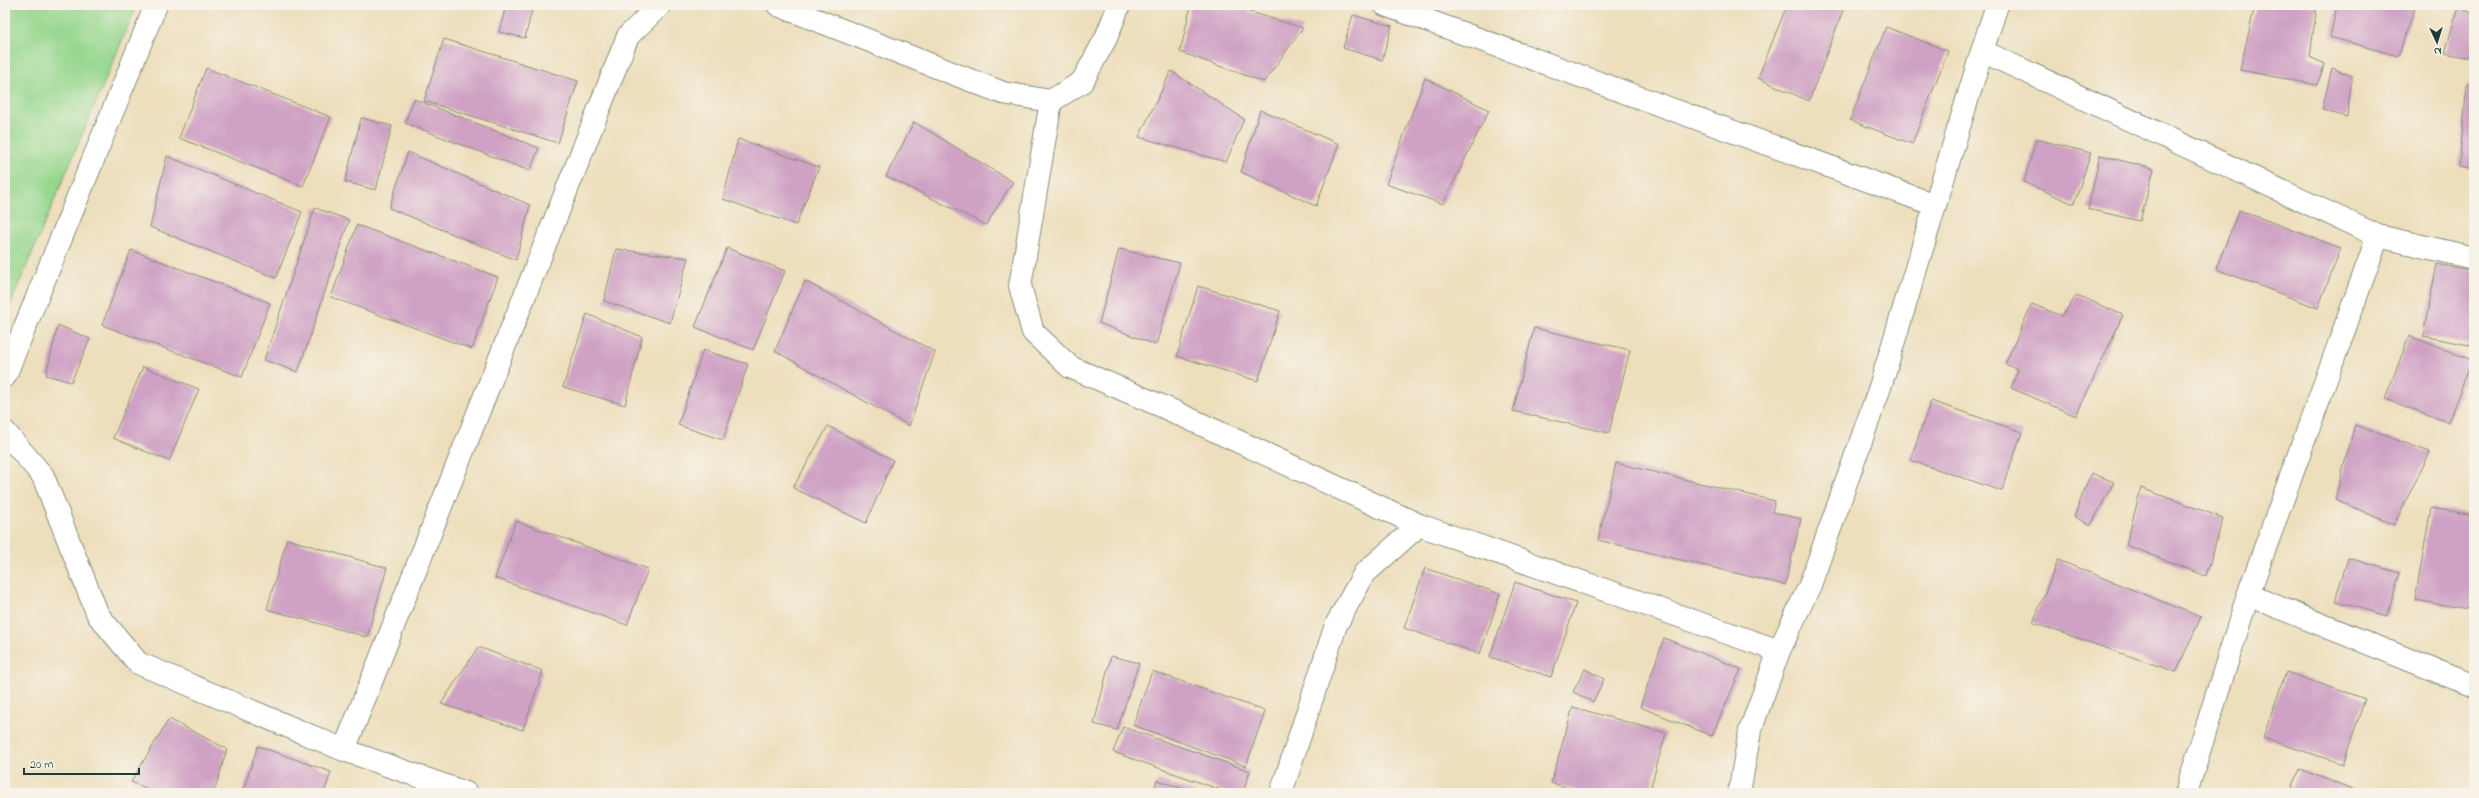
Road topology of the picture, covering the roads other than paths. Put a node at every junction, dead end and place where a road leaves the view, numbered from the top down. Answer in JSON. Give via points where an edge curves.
{"nodes":[{"id":1,"x":156,"y":5,"type":"edge"},
{"id":2,"x":660,"y":5,"type":"edge"},
{"id":3,"x":778,"y":5,"type":"edge"},
{"id":4,"x":1119,"y":5,"type":"edge"},
{"id":5,"x":1384,"y":5,"type":"edge"},
{"id":6,"x":1998,"y":5,"type":"edge"},
{"id":7,"x":1982,"y":51,"type":"junction"},
{"id":8,"x":1051,"y":101,"type":"junction"},
{"id":9,"x":1935,"y":205,"type":"junction"},
{"id":10,"x":2378,"y":236,"type":"junction"},
{"id":11,"x":2474,"y":258,"type":"edge"},
{"id":12,"x":5,"y":376,"type":"edge"},
{"id":13,"x":5,"y":432,"type":"edge"},
{"id":14,"x":1419,"y":525,"type":"junction"},
{"id":15,"x":2248,"y":595,"type":"junction"},
{"id":16,"x":1779,"y":650,"type":"junction"},
{"id":17,"x":2474,"y":686,"type":"edge"},
{"id":18,"x":344,"y":750,"type":"junction"},
{"id":19,"x":466,"y":793,"type":"edge"},
{"id":20,"x":1281,"y":793,"type":"edge"},
{"id":21,"x":1739,"y":793,"type":"edge"},
{"id":22,"x":2186,"y":793,"type":"edge"}],
"edges":[{"from":1,"to":12,"type":"street"},
{"from":2,"to":18,"type":"street","via":[[628,36]]},
{"from":3,"to":8,"type":"street","via":[[1003,93]]},
{"from":4,"to":8,"type":"street","via":[[1106,38],[1082,82]]},
{"from":5,"to":9,"type":"street"},
{"from":6,"to":7,"type":"street"},
{"from":7,"to":9,"type":"street"},
{"from":7,"to":10,"type":"street"},
{"from":8,"to":14,"type":"street","via":[[1020,286],[1033,332],[1070,367],[1173,411]]},
{"from":9,"to":16,"type":"street","via":[[1880,387],[1810,585]]},
{"from":10,"to":11,"type":"street"},
{"from":10,"to":15,"type":"street"},
{"from":13,"to":18,"type":"street","via":[[43,476],[98,615],[138,663]]},
{"from":14,"to":16,"type":"street"},
{"from":14,"to":20,"type":"street","via":[[1364,574],[1336,626]]},
{"from":15,"to":17,"type":"street"},
{"from":15,"to":22,"type":"street"},
{"from":16,"to":21,"type":"street","via":[[1750,731]]},
{"from":18,"to":19,"type":"street"}]}
